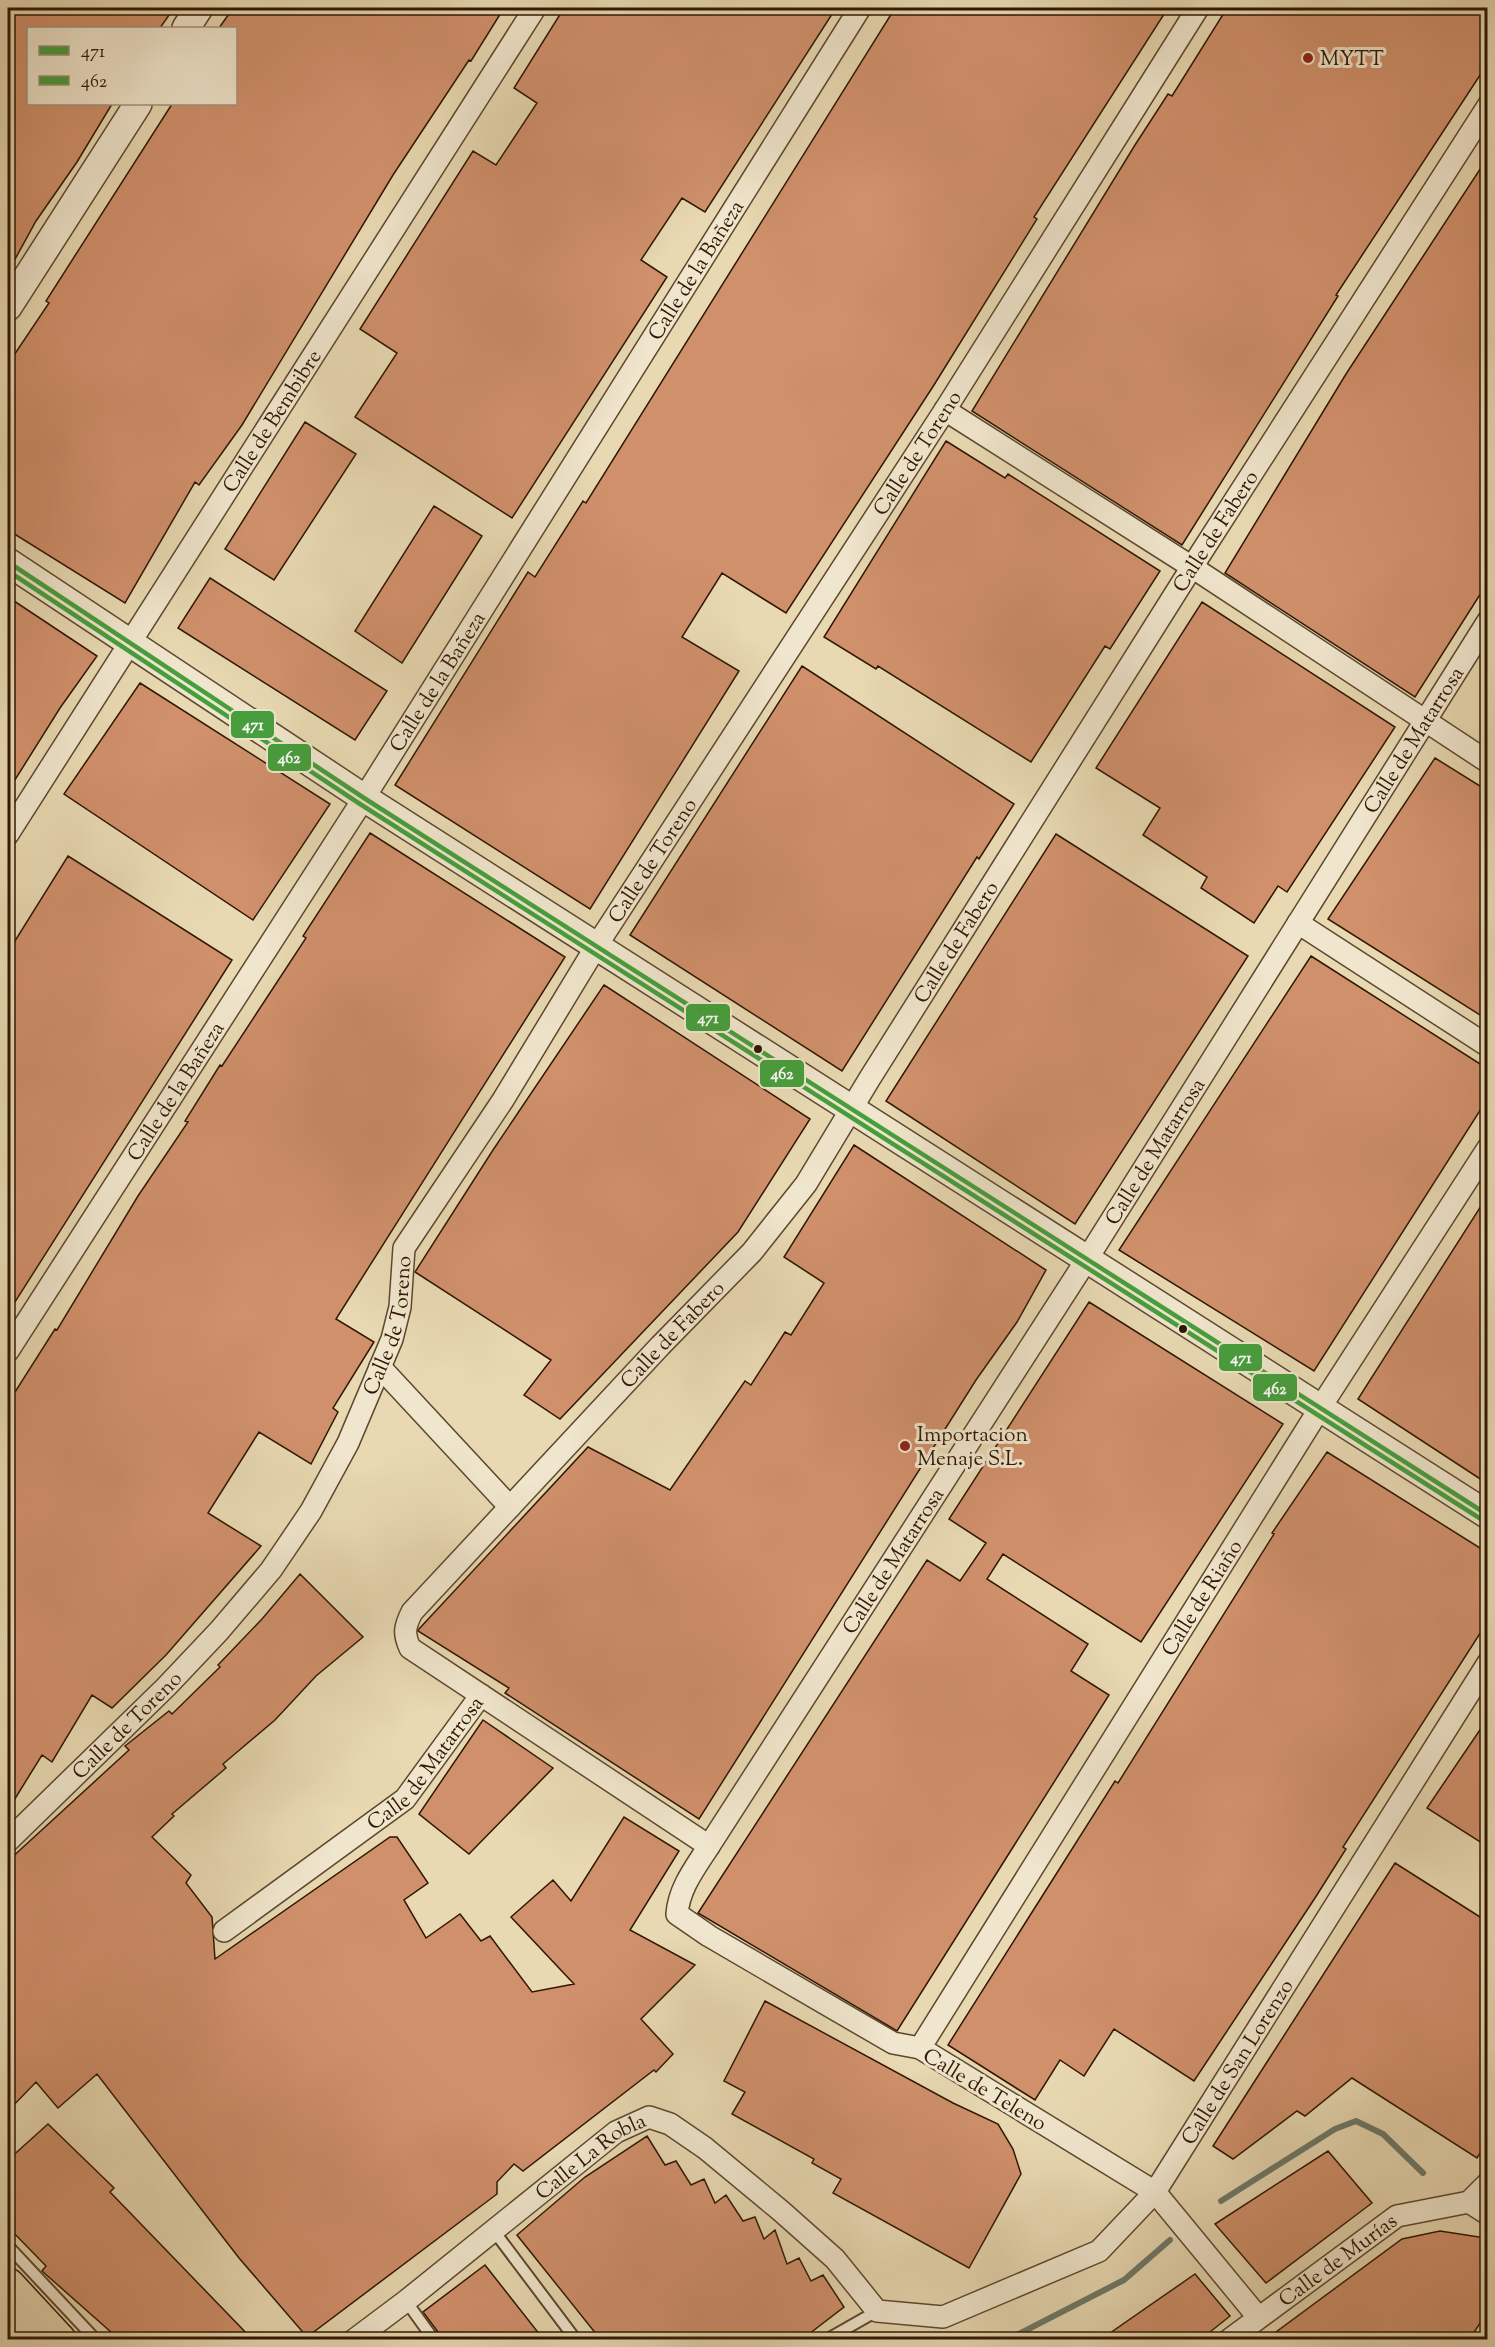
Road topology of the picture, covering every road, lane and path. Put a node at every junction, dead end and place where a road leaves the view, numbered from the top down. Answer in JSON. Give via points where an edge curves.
{"nodes":[{"id":1,"x":200,"y":8,"type":"edge"},
{"id":2,"x":535,"y":8,"type":"edge"},
{"id":3,"x":860,"y":8,"type":"edge"},
{"id":4,"x":1198,"y":8,"type":"edge"},
{"id":5,"x":187,"y":27,"type":"edge"},
{"id":6,"x":137,"y":105,"type":"edge"},
{"id":7,"x":1488,"y":106,"type":"edge"},
{"id":8,"x":8,"y":307,"type":"edge"},
{"id":9,"x":945,"y":410,"type":"junction"},
{"id":10,"x":8,"y":562,"type":"edge"},
{"id":11,"x":1192,"y":567,"type":"junction"},
{"id":12,"x":1488,"y":621,"type":"edge"},
{"id":13,"x":130,"y":641,"type":"junction"},
{"id":14,"x":1424,"y":722,"type":"junction"},
{"id":15,"x":1488,"y":762,"type":"edge"},
{"id":16,"x":364,"y":798,"type":"junction"},
{"id":17,"x":8,"y":834,"type":"edge"},
{"id":18,"x":1298,"y":923,"type":"junction"},
{"id":19,"x":597,"y":945,"type":"junction"},
{"id":20,"x":1488,"y":1046,"type":"edge"},
{"id":21,"x":850,"y":1110,"type":"junction"},
{"id":22,"x":1488,"y":1148,"type":"edge"},
{"id":23,"x":1087,"y":1259,"type":"junction"},
{"id":24,"x":8,"y":1351,"type":"edge"},
{"id":25,"x":380,"y":1367,"type":"junction"},
{"id":26,"x":1320,"y":1408,"type":"junction"},
{"id":27,"x":510,"y":1507,"type":"junction"},
{"id":28,"x":1488,"y":1515,"type":"edge"},
{"id":29,"x":1488,"y":1663,"type":"edge"},
{"id":30,"x":481,"y":1695,"type":"junction"},
{"id":31,"x":8,"y":1841,"type":"edge"},
{"id":32,"x":709,"y":1846,"type":"junction"},
{"id":33,"x":224,"y":1931,"type":"dead end"},
{"id":34,"x":920,"y":2048,"type":"junction"},
{"id":35,"x":1488,"y":2183,"type":"edge"},
{"id":36,"x":1155,"y":2192,"type":"junction"},
{"id":37,"x":1469,"y":2202,"type":"junction"},
{"id":38,"x":1488,"y":2214,"type":"edge"},
{"id":39,"x":494,"y":2231,"type":"junction"},
{"id":40,"x":8,"y":2246,"type":"edge"},
{"id":41,"x":8,"y":2285,"type":"edge"},
{"id":42,"x":406,"y":2301,"type":"junction"},
{"id":43,"x":877,"y":2311,"type":"junction"},
{"id":44,"x":1258,"y":2317,"type":"junction"},
{"id":45,"x":8,"y":2326,"type":"edge"},
{"id":46,"x":1488,"y":2335,"type":"edge"},
{"id":47,"x":21,"y":2340,"type":"edge"},
{"id":48,"x":59,"y":2340,"type":"edge"},
{"id":49,"x":96,"y":2340,"type":"edge"},
{"id":50,"x":354,"y":2340,"type":"edge"},
{"id":51,"x":434,"y":2340,"type":"edge"},
{"id":52,"x":576,"y":2340,"type":"edge"},
{"id":53,"x":826,"y":2340,"type":"edge"},
{"id":54,"x":1229,"y":2340,"type":"edge"},
{"id":55,"x":1484,"y":2340,"type":"edge"}],
"edges":[{"from":1,"to":5,"type":"street"},
{"from":2,"to":13,"type":"street","name":"Calle de Bembibre"},
{"from":3,"to":16,"type":"street","name":"Calle de la Bañeza"},
{"from":4,"to":9,"type":"street","name":"Calle de Toreno"},
{"from":6,"to":8,"type":"street"},
{"from":7,"to":11,"type":"street","name":"Calle de Fabero"},
{"from":9,"to":11,"type":"street"},
{"from":9,"to":19,"type":"street","name":"Calle de Toreno"},
{"from":10,"to":13,"type":"street"},
{"from":11,"to":14,"type":"street"},
{"from":11,"to":21,"type":"street","name":"Calle de Fabero"},
{"from":12,"to":14,"type":"street","name":"Calle de Matarrosa"},
{"from":13,"to":16,"type":"street"},
{"from":13,"to":17,"type":"street","name":"Calle de Bembibre"},
{"from":14,"to":15,"type":"street"},
{"from":14,"to":18,"type":"street","name":"Calle de Matarrosa"},
{"from":16,"to":19,"type":"street"},
{"from":16,"to":24,"type":"street","name":"Calle de la Bañeza"},
{"from":18,"to":20,"type":"street"},
{"from":18,"to":23,"type":"street","name":"Calle de Matarrosa"},
{"from":19,"to":21,"type":"street"},
{"from":19,"to":25,"type":"street","name":"Calle de Toreno","via":[[502,1100],[404,1248],[400,1307]]},
{"from":21,"to":23,"type":"street"},
{"from":21,"to":27,"type":"street","name":"Calle de Fabero","via":[[806,1184],[752,1252]]},
{"from":22,"to":26,"type":"street","name":"Calle de Riaño"},
{"from":23,"to":26,"type":"street"},
{"from":23,"to":32,"type":"street","name":"Calle de Matarrosa"},
{"from":25,"to":27,"type":"street"},
{"from":25,"to":31,"type":"street","name":"Calle de Toreno","via":[[348,1443],[312,1511],[271,1570],[166,1687]]},
{"from":26,"to":28,"type":"street"},
{"from":26,"to":34,"type":"street","name":"Calle de Riaño"},
{"from":27,"to":30,"type":"street","name":"Calle de Fabero","via":[[412,1611],[405,1625],[405,1637],[411,1648]]},
{"from":29,"to":36,"type":"street","name":"Calle de San Lorenzo"},
{"from":30,"to":32,"type":"street","name":"Calle de Matarrosa"},
{"from":30,"to":33,"type":"street","name":"Calle de Matarrosa","via":[[405,1800]]},
{"from":32,"to":34,"type":"street","name":"Calle de Teleno","via":[[683,1887],[676,1914],[893,2043]]},
{"from":34,"to":36,"type":"street","name":"Calle de Teleno"},
{"from":35,"to":37,"type":"street"},
{"from":36,"to":43,"type":"street","name":"Calle de San Lorenzo","via":[[1099,2252],[943,2317]]},
{"from":36,"to":44,"type":"street","name":"Calle de Teleno"},
{"from":37,"to":38,"type":"street"},
{"from":37,"to":44,"type":"street","name":"Calle de Murías","via":[[1397,2216]]},
{"from":39,"to":42,"type":"street","name":"Calle La Robla"},
{"from":39,"to":43,"type":"street","name":"Calle La Robla","via":[[616,2132],[649,2117],[670,2124],[705,2148],[781,2211],[835,2259]]},
{"from":39,"to":52,"type":"lane"},
{"from":40,"to":49,"type":"lane"},
{"from":41,"to":48,"type":"main road"},
{"from":42,"to":50,"type":"street","name":"Calle La Robla"},
{"from":42,"to":51,"type":"lane"},
{"from":43,"to":53,"type":"lane"},
{"from":44,"to":54,"type":"street","name":"Calle de Murías"},
{"from":45,"to":47,"type":"main road"},
{"from":46,"to":55,"type":"lane"}]}
